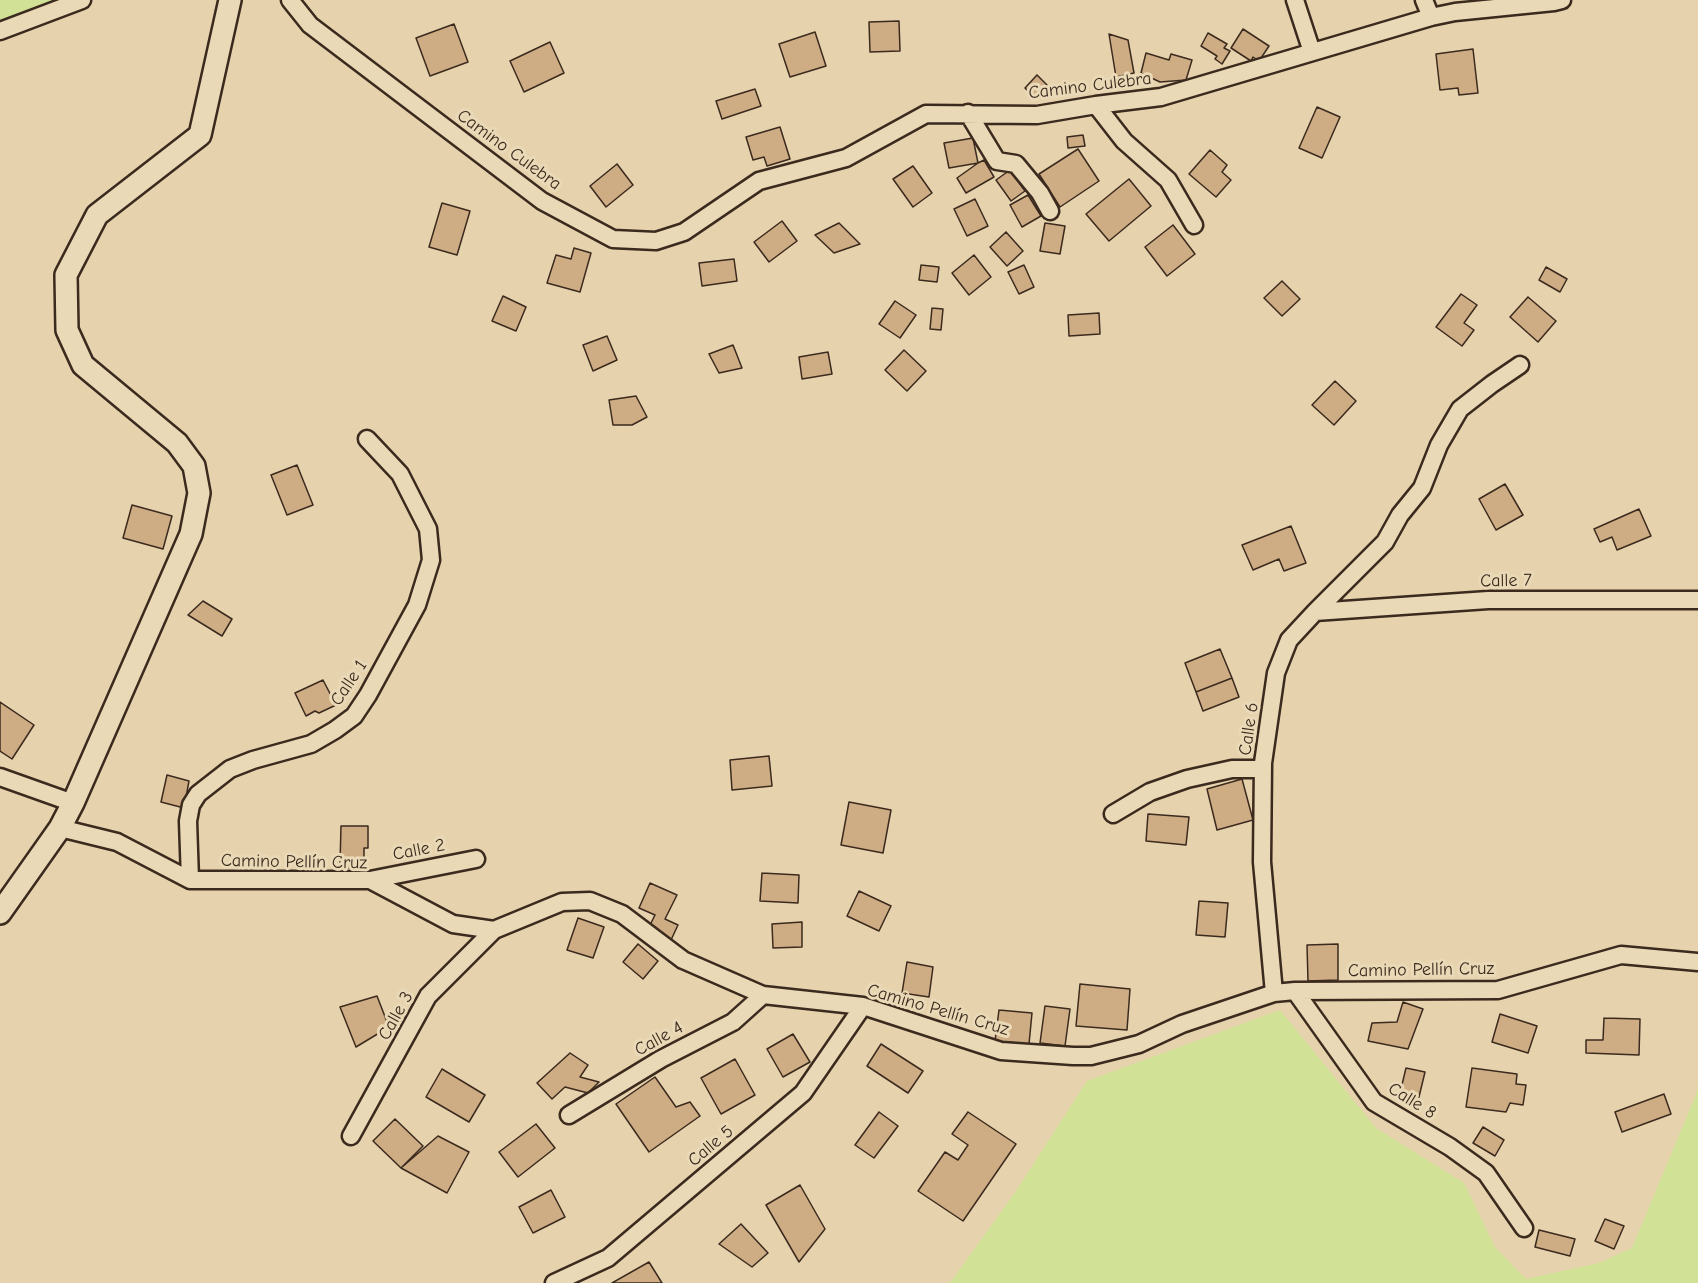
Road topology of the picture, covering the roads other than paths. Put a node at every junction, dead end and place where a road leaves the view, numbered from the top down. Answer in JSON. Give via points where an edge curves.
{"nodes":[{"id":1,"x":82,"y":0,"type":"edge"},
{"id":2,"x":230,"y":0,"type":"edge"},
{"id":3,"x":290,"y":0,"type":"edge"},
{"id":4,"x":1295,"y":0,"type":"edge"},
{"id":5,"x":1424,"y":0,"type":"edge"},
{"id":6,"x":1562,"y":0,"type":"edge"},
{"id":7,"x":1431,"y":17,"type":"junction"},
{"id":8,"x":0,"y":31,"type":"edge"},
{"id":9,"x":1312,"y":52,"type":"junction"},
{"id":10,"x":1096,"y":105,"type":"junction"},
{"id":11,"x":968,"y":113,"type":"junction"},
{"id":12,"x":1050,"y":211,"type":"dead end"},
{"id":13,"x":1194,"y":225,"type":"dead end"},
{"id":14,"x":1520,"y":365,"type":"dead end"},
{"id":15,"x":367,"y":440,"type":"dead end"},
{"id":16,"x":1698,"y":600,"type":"edge"},
{"id":17,"x":1316,"y":612,"type":"junction"},
{"id":18,"x":1263,"y":769,"type":"junction"},
{"id":19,"x":0,"y":777,"type":"edge"},
{"id":20,"x":73,"y":803,"type":"junction"},
{"id":21,"x":1113,"y":814,"type":"dead end"},
{"id":22,"x":60,"y":828,"type":"junction"},
{"id":23,"x":476,"y":859,"type":"dead end"},
{"id":24,"x":190,"y":880,"type":"junction"},
{"id":25,"x":370,"y":880,"type":"junction"},
{"id":26,"x":0,"y":913,"type":"edge"},
{"id":27,"x":494,"y":930,"type":"junction"},
{"id":28,"x":1698,"y":962,"type":"edge"},
{"id":29,"x":1295,"y":992,"type":"junction"},
{"id":30,"x":1274,"y":993,"type":"junction"},
{"id":31,"x":763,"y":995,"type":"junction"},
{"id":32,"x":863,"y":1006,"type":"junction"},
{"id":33,"x":569,"y":1115,"type":"dead end"},
{"id":34,"x":351,"y":1136,"type":"dead end"},
{"id":35,"x":1524,"y":1228,"type":"dead end"},
{"id":36,"x":554,"y":1283,"type":"edge"}],
"edges":[{"from":1,"to":8,"type":"street"},
{"from":2,"to":20,"type":"street","via":[[200,135],[97,215],[66,275],[67,330],[83,365],[177,443],[194,466],[199,493],[191,534]]},
{"from":3,"to":11,"type":"street","name":"Camino Culebra","via":[[310,25],[542,201],[613,239],[656,241],[684,232],[759,181],[846,158],[926,114]]},
{"from":4,"to":9,"type":"street"},
{"from":5,"to":7,"type":"street"},
{"from":6,"to":7,"type":"street","name":"Camino Culebra"},
{"from":7,"to":9,"type":"street","name":"Camino Culebra"},
{"from":9,"to":10,"type":"street","name":"Camino Culebra","via":[[1161,97]]},
{"from":10,"to":11,"type":"street","name":"Camino Culebra","via":[[1037,115]]},
{"from":10,"to":13,"type":"street","via":[[1124,141],[1168,180]]},
{"from":11,"to":12,"type":"street","via":[[997,161],[1016,164]]},
{"from":14,"to":17,"type":"street","name":"Calle 6","via":[[1460,409],[1422,488],[1384,542]]},
{"from":15,"to":24,"type":"street","name":"Calle 1","via":[[400,474],[428,529],[431,560],[417,605],[354,716],[311,744],[230,769],[198,794],[188,821]]},
{"from":16,"to":17,"type":"street","name":"Calle 7","via":[[1488,600]]},
{"from":17,"to":18,"type":"street","name":"Calle 6","via":[[1289,640],[1276,674]]},
{"from":18,"to":21,"type":"street","via":[[1232,769],[1187,778],[1150,792]]},
{"from":18,"to":30,"type":"street","name":"Calle 6","via":[[1262,862]]},
{"from":19,"to":20,"type":"street"},
{"from":20,"to":22,"type":"street"},
{"from":22,"to":24,"type":"street","name":"Camino Pellín Cruz","via":[[117,842]]},
{"from":22,"to":26,"type":"street"},
{"from":23,"to":25,"type":"street","name":"Calle 2"},
{"from":24,"to":25,"type":"street","name":"Camino Pellín Cruz"},
{"from":25,"to":27,"type":"street","name":"Camino Pellín Cruz","via":[[453,924]]},
{"from":27,"to":31,"type":"street","name":"Camino Pellín Cruz","via":[[562,902],[590,901],[622,914],[683,960]]},
{"from":27,"to":34,"type":"street","name":"Calle 3","via":[[428,996]]},
{"from":28,"to":29,"type":"street","name":"Camino Pellín Cruz","via":[[1621,955],[1498,990]]},
{"from":29,"to":30,"type":"street","name":"Camino Pellín Cruz"},
{"from":29,"to":35,"type":"street","name":"Calle 8","via":[[1374,1102],[1486,1173]]},
{"from":30,"to":32,"type":"street","name":"Camino Pellín Cruz","via":[[1182,1024],[1139,1044],[1091,1056],[1001,1051]]},
{"from":31,"to":32,"type":"street","name":"Camino Pellín Cruz"},
{"from":31,"to":33,"type":"street","name":"Calle 4","via":[[733,1022],[661,1059]]},
{"from":32,"to":36,"type":"street","name":"Calle 5","via":[[803,1094],[608,1258]]}]}
